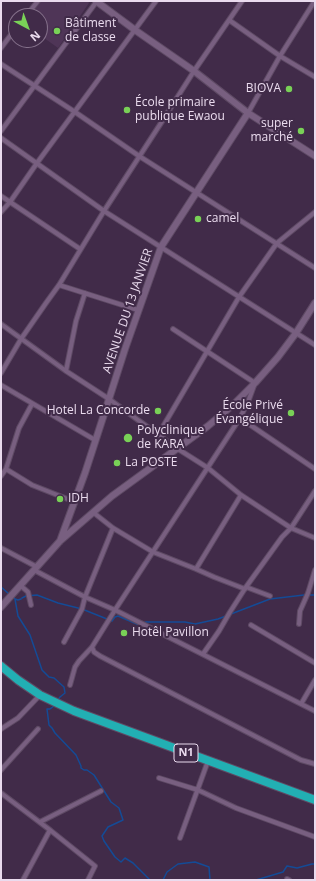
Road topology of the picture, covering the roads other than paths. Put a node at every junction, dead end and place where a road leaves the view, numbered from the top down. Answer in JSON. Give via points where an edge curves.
{"nodes":[{"id":1,"x":97,"y":1,"type":"edge"},
{"id":2,"x":156,"y":1,"type":"edge"},
{"id":3,"x":242,"y":1,"type":"edge"},
{"id":4,"x":314,"y":2,"type":"edge"},
{"id":5,"x":229,"y":20,"type":"junction"},
{"id":6,"x":135,"y":30,"type":"junction"},
{"id":7,"x":8,"y":39,"type":"edge"},
{"id":8,"x":1,"y":48,"type":"edge"},
{"id":9,"x":280,"y":56,"type":"junction"},
{"id":10,"x":1,"y":64,"type":"edge"},
{"id":11,"x":194,"y":71,"type":"junction"},
{"id":12,"x":315,"y":77,"type":"edge"},
{"id":13,"x":34,"y":86,"type":"junction"},
{"id":14,"x":75,"y":112,"type":"junction"},
{"id":15,"x":248,"y":113,"type":"junction"},
{"id":16,"x":1,"y":131,"type":"edge"},
{"id":17,"x":1,"y":138,"type":"edge"},
{"id":18,"x":140,"y":156,"type":"junction"},
{"id":19,"x":315,"y":156,"type":"edge"},
{"id":20,"x":37,"y":163,"type":"junction"},
{"id":21,"x":197,"y":192,"type":"junction"},
{"id":22,"x":1,"y":196,"type":"edge"},
{"id":23,"x":10,"y":202,"type":"junction"},
{"id":24,"x":104,"y":210,"type":"junction"},
{"id":25,"x":1,"y":212,"type":"edge"},
{"id":26,"x":315,"y":212,"type":"edge"},
{"id":27,"x":277,"y":243,"type":"junction"},
{"id":28,"x":161,"y":247,"type":"junction"},
{"id":29,"x":80,"y":249,"type":"junction"},
{"id":30,"x":315,"y":268,"type":"edge"},
{"id":31,"x":59,"y":285,"type":"junction"},
{"id":32,"x":85,"y":293,"type":"junction"},
{"id":33,"x":239,"y":297,"type":"junction"},
{"id":34,"x":315,"y":303,"type":"edge"},
{"id":35,"x":138,"y":310,"type":"junction"},
{"id":36,"x":1,"y":324,"type":"edge"},
{"id":37,"x":173,"y":329,"type":"dead end"},
{"id":38,"x":296,"y":333,"type":"junction"},
{"id":39,"x":21,"y":339,"type":"junction"},
{"id":40,"x":315,"y":345,"type":"edge"},
{"id":41,"x":207,"y":352,"type":"junction"},
{"id":42,"x":66,"y":371,"type":"junction"},
{"id":43,"x":1,"y":373,"type":"edge"},
{"id":44,"x":255,"y":383,"type":"junction"},
{"id":45,"x":1,"y":385,"type":"edge"},
{"id":46,"x":109,"y":400,"type":"junction"},
{"id":47,"x":32,"y":404,"type":"junction"},
{"id":48,"x":240,"y":418,"type":"junction"},
{"id":49,"x":158,"y":435,"type":"junction"},
{"id":50,"x":96,"y":440,"type":"junction"},
{"id":51,"x":178,"y":449,"type":"junction"},
{"id":52,"x":208,"y":468,"type":"junction"},
{"id":53,"x":6,"y":469,"type":"junction"},
{"id":54,"x":315,"y":469,"type":"edge"},
{"id":55,"x":1,"y":476,"type":"edge"},
{"id":56,"x":315,"y":491,"type":"edge"},
{"id":57,"x":241,"y":495,"type":"junction"},
{"id":58,"x":75,"y":502,"type":"junction"},
{"id":59,"x":94,"y":513,"type":"junction"},
{"id":60,"x":113,"y":528,"type":"junction"},
{"id":61,"x":291,"y":528,"type":"junction"},
{"id":62,"x":315,"y":538,"type":"edge"},
{"id":63,"x":60,"y":541,"type":"junction"},
{"id":64,"x":1,"y":548,"type":"edge"},
{"id":65,"x":153,"y":552,"type":"junction"},
{"id":66,"x":36,"y":568,"type":"junction"},
{"id":67,"x":196,"y":569,"type":"junction"},
{"id":68,"x":315,"y":570,"type":"edge"},
{"id":69,"x":21,"y":586,"type":"junction"},
{"id":70,"x":246,"y":588,"type":"junction"},
{"id":71,"x":270,"y":596,"type":"dead end"},
{"id":72,"x":85,"y":597,"type":"junction"},
{"id":73,"x":30,"y":605,"type":"dead end"},
{"id":74,"x":1,"y":607,"type":"edge"},
{"id":75,"x":115,"y":610,"type":"junction"},
{"id":76,"x":299,"y":624,"type":"dead end"},
{"id":77,"x":251,"y":625,"type":"dead end"},
{"id":78,"x":64,"y":642,"type":"dead end"},
{"id":79,"x":92,"y":647,"type":"junction"},
{"id":80,"x":203,"y":654,"type":"junction"},
{"id":81,"x":315,"y":663,"type":"edge"},
{"id":82,"x":1,"y":666,"type":"edge"},
{"id":83,"x":315,"y":680,"type":"edge"},
{"id":84,"x":70,"y":685,"type":"dead end"},
{"id":85,"x":40,"y":695,"type":"junction"},
{"id":86,"x":301,"y":704,"type":"junction"},
{"id":87,"x":315,"y":711,"type":"edge"},
{"id":88,"x":1,"y":729,"type":"edge"},
{"id":89,"x":38,"y":730,"type":"dead end"},
{"id":90,"x":208,"y":761,"type":"junction"},
{"id":91,"x":315,"y":764,"type":"edge"},
{"id":92,"x":1,"y":770,"type":"edge"},
{"id":93,"x":159,"y":778,"type":"dead end"},
{"id":94,"x":198,"y":790,"type":"junction"},
{"id":95,"x":101,"y":791,"type":"dead end"},
{"id":96,"x":1,"y":793,"type":"edge"},
{"id":97,"x":315,"y":800,"type":"edge"},
{"id":98,"x":40,"y":822,"type":"junction"},
{"id":99,"x":50,"y":830,"type":"junction"},
{"id":100,"x":315,"y":837,"type":"edge"},
{"id":101,"x":180,"y":838,"type":"dead end"},
{"id":102,"x":23,"y":880,"type":"edge"},
{"id":103,"x":88,"y":880,"type":"edge"}],
"edges":[{"from":1,"to":6,"type":"main road"},
{"from":1,"to":13,"type":"street"},
{"from":2,"to":6,"type":"street"},
{"from":3,"to":5,"type":"street"},
{"from":4,"to":9,"type":"street","name":"AVENUE DU 13 JANVIER"},
{"from":5,"to":9,"type":"street"},
{"from":5,"to":11,"type":"street"},
{"from":6,"to":11,"type":"main road"},
{"from":6,"to":14,"type":"street"},
{"from":7,"to":8,"type":"street"},
{"from":9,"to":12,"type":"street"},
{"from":9,"to":15,"type":"street","name":"AVENUE DU 13 JANVIER"},
{"from":10,"to":13,"type":"street"},
{"from":11,"to":15,"type":"main road"},
{"from":11,"to":18,"type":"street"},
{"from":13,"to":14,"type":"street"},
{"from":13,"to":16,"type":"street"},
{"from":14,"to":18,"type":"street"},
{"from":14,"to":20,"type":"street"},
{"from":15,"to":19,"type":"main road"},
{"from":15,"to":21,"type":"main road","name":"AVENUE DU 13 JANVIER"},
{"from":17,"to":20,"type":"street"},
{"from":18,"to":21,"type":"street"},
{"from":18,"to":24,"type":"street"},
{"from":20,"to":23,"type":"street"},
{"from":20,"to":24,"type":"street"},
{"from":21,"to":27,"type":"street"},
{"from":21,"to":28,"type":"main road","name":"AVENUE DU 13 JANVIER"},
{"from":22,"to":23,"type":"street"},
{"from":23,"to":25,"type":"street"},
{"from":23,"to":29,"type":"street"},
{"from":24,"to":28,"type":"street"},
{"from":24,"to":29,"type":"street"},
{"from":26,"to":27,"type":"street"},
{"from":27,"to":30,"type":"street"},
{"from":27,"to":33,"type":"street"},
{"from":28,"to":33,"type":"street"},
{"from":28,"to":35,"type":"main road","name":"AVENUE DU 13 JANVIER"},
{"from":29,"to":31,"type":"street"},
{"from":31,"to":32,"type":"street"},
{"from":31,"to":39,"type":"street"},
{"from":32,"to":35,"type":"street"},
{"from":32,"to":42,"type":"street","via":[[76,321]]},
{"from":33,"to":38,"type":"street"},
{"from":33,"to":41,"type":"street"},
{"from":34,"to":38,"type":"main road"},
{"from":35,"to":46,"type":"main road","name":"AVENUE DU 13 JANVIER"},
{"from":36,"to":39,"type":"street"},
{"from":37,"to":41,"type":"street"},
{"from":38,"to":40,"type":"street"},
{"from":38,"to":44,"type":"main road"},
{"from":39,"to":42,"type":"street"},
{"from":39,"to":43,"type":"street"},
{"from":41,"to":44,"type":"street"},
{"from":41,"to":49,"type":"street"},
{"from":42,"to":46,"type":"street"},
{"from":44,"to":48,"type":"street"},
{"from":44,"to":51,"type":"main road","via":[[234,404]]},
{"from":45,"to":47,"type":"street"},
{"from":46,"to":49,"type":"street"},
{"from":46,"to":50,"type":"main road","name":"AVENUE DU 13 JANVIER"},
{"from":47,"to":50,"type":"street"},
{"from":47,"to":53,"type":"street","via":[[20,428]]},
{"from":48,"to":52,"type":"street"},
{"from":48,"to":54,"type":"street"},
{"from":49,"to":51,"type":"street"},
{"from":50,"to":58,"type":"main road","name":"AVENUE DU 13 JANVIER"},
{"from":51,"to":52,"type":"street"},
{"from":51,"to":59,"type":"main road","via":[[118,492]]},
{"from":52,"to":57,"type":"street"},
{"from":52,"to":65,"type":"street"},
{"from":53,"to":55,"type":"street"},
{"from":53,"to":58,"type":"street","via":[[32,485]]},
{"from":56,"to":61,"type":"street"},
{"from":57,"to":61,"type":"street"},
{"from":57,"to":67,"type":"street"},
{"from":58,"to":63,"type":"main road","name":"AVENUE DU 13 JANVIER"},
{"from":59,"to":60,"type":"street"},
{"from":59,"to":63,"type":"main road"},
{"from":60,"to":65,"type":"street"},
{"from":60,"to":72,"type":"street"},
{"from":61,"to":62,"type":"street"},
{"from":61,"to":70,"type":"street"},
{"from":63,"to":66,"type":"main road"},
{"from":64,"to":66,"type":"street"},
{"from":65,"to":67,"type":"street"},
{"from":65,"to":75,"type":"street"},
{"from":66,"to":69,"type":"main road"},
{"from":66,"to":72,"type":"street"},
{"from":67,"to":70,"type":"street"},
{"from":68,"to":76,"type":"street","via":[[300,611]]},
{"from":69,"to":73,"type":"street","via":[[28,592]]},
{"from":69,"to":74,"type":"main road"},
{"from":70,"to":71,"type":"street"},
{"from":70,"to":80,"type":"street"},
{"from":72,"to":75,"type":"street"},
{"from":72,"to":78,"type":"street","via":[[82,609]]},
{"from":75,"to":79,"type":"street"},
{"from":75,"to":80,"type":"street"},
{"from":77,"to":81,"type":"street"},
{"from":79,"to":84,"type":"street","via":[[75,667]]},
{"from":79,"to":91,"type":"street","via":[[100,656],[301,760]]},
{"from":80,"to":86,"type":"street"},
{"from":82,"to":85,"type":"highway","number":"N1"},
{"from":83,"to":86,"type":"street"},
{"from":85,"to":88,"type":"street","via":[[18,718]]},
{"from":85,"to":90,"type":"highway","number":"N1","via":[[86,716]]},
{"from":86,"to":87,"type":"street"},
{"from":89,"to":92,"type":"street"},
{"from":90,"to":94,"type":"street"},
{"from":90,"to":97,"type":"highway","number":"N1"},
{"from":93,"to":94,"type":"street"},
{"from":94,"to":100,"type":"street","via":[[236,808]]},
{"from":94,"to":101,"type":"street"},
{"from":95,"to":98,"type":"street"},
{"from":96,"to":98,"type":"street"},
{"from":98,"to":99,"type":"street"},
{"from":99,"to":102,"type":"street"},
{"from":99,"to":103,"type":"street","via":[[95,866]]}]}
